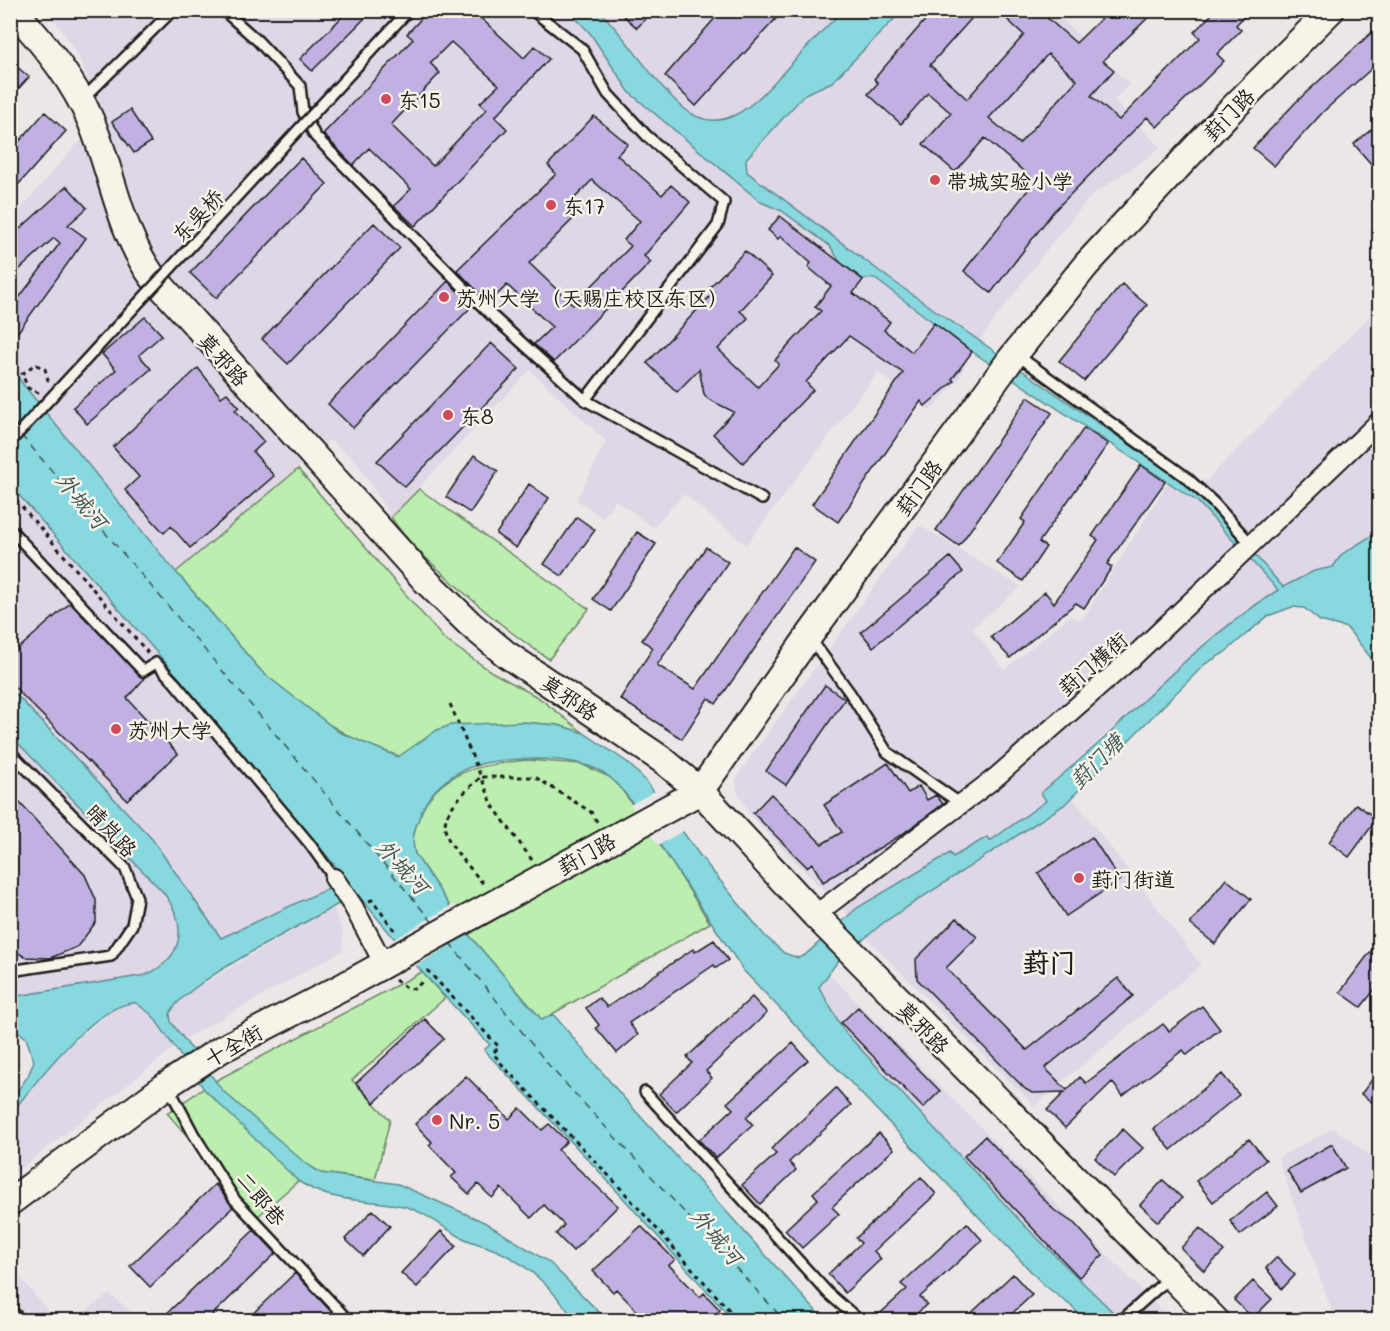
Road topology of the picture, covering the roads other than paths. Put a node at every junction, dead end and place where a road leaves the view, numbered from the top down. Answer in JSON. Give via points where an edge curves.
{"nodes":[{"id":1,"x":13,"y":10,"type":"edge"},
{"id":2,"x":173,"y":10,"type":"edge"},
{"id":3,"x":223,"y":10,"type":"edge"},
{"id":4,"x":409,"y":10,"type":"edge"},
{"id":5,"x":532,"y":10,"type":"edge"},
{"id":6,"x":1331,"y":10,"type":"edge"},
{"id":7,"x":81,"y":100,"type":"junction"},
{"id":8,"x":1008,"y":363,"type":"junction"},
{"id":9,"x":585,"y":400,"type":"junction"},
{"id":10,"x":1380,"y":421,"type":"edge"},
{"id":11,"x":10,"y":442,"type":"edge"},
{"id":12,"x":762,"y":499,"type":"dead end"},
{"id":13,"x":10,"y":529,"type":"edge"},
{"id":14,"x":1247,"y":548,"type":"junction"},
{"id":15,"x":809,"y":636,"type":"junction"},
{"id":16,"x":10,"y":752,"type":"edge"},
{"id":17,"x":700,"y":791,"type":"junction"},
{"id":18,"x":961,"y":804,"type":"junction"},
{"id":19,"x":334,"y":878,"type":"joint"},
{"id":20,"x":473,"y":913,"type":"joint"},
{"id":21,"x":820,"y":920,"type":"junction"},
{"id":22,"x":388,"y":961,"type":"junction"},
{"id":23,"x":10,"y":971,"type":"edge"},
{"id":24,"x":185,"y":1073,"type":"junction"},
{"id":25,"x":645,"y":1092,"type":"dead end"},
{"id":26,"x":10,"y":1202,"type":"edge"},
{"id":27,"x":1170,"y":1277,"type":"junction"},
{"id":28,"x":10,"y":1310,"type":"edge"},
{"id":29,"x":20,"y":1320,"type":"edge"},
{"id":30,"x":348,"y":1320,"type":"edge"},
{"id":31,"x":859,"y":1320,"type":"edge"},
{"id":32,"x":1122,"y":1320,"type":"edge"},
{"id":33,"x":1215,"y":1320,"type":"edge"}],
"edges":[{"from":1,"to":7,"type":"main road","name":"莫邪路","via":[[56,61]]},
{"from":2,"to":7,"type":"lane"},
{"from":3,"to":9,"type":"lane","via":[[300,86],[303,112],[315,136],[488,312]]},
{"from":4,"to":11,"type":"lane","name":"东吴桥","bridge":true},
{"from":5,"to":9,"type":"lane","via":[[582,49],[608,94],[646,136],[724,202],[718,225]]},
{"from":6,"to":8,"type":"main road","name":"葑门路","via":[[1103,245]]},
{"from":7,"to":17,"type":"main road","name":"莫邪路","via":[[134,245],[163,291],[418,573],[470,624],[506,654],[664,761]]},
{"from":8,"to":14,"type":"lane","via":[[1186,477],[1214,503]]},
{"from":8,"to":15,"type":"main road","name":"葑门路"},
{"from":9,"to":12,"type":"lane"},
{"from":10,"to":14,"type":"street","name":"葑门横街"},
{"from":13,"to":19,"type":"lane","via":[[143,671],[156,663]]},
{"from":14,"to":18,"type":"street","name":"葑门横街","via":[[1132,658]]},
{"from":15,"to":17,"type":"main road","name":"葑门路"},
{"from":15,"to":18,"type":"lane","via":[[887,752]]},
{"from":16,"to":23,"type":"lane","name":"晴岚路","via":[[125,868],[137,898],[132,925],[111,956]]},
{"from":17,"to":20,"type":"main road","name":"葑门路"},
{"from":17,"to":21,"type":"main road","name":"莫邪路"},
{"from":18,"to":21,"type":"street","name":"葑门横街"},
{"from":19,"to":22,"type":"street"},
{"from":20,"to":22,"type":"main road","name":"十全街"},
{"from":21,"to":27,"type":"main road","name":"莫邪路"},
{"from":22,"to":24,"type":"main road","name":"十全街","via":[[230,1044]]},
{"from":24,"to":26,"type":"main road","name":"十全街"},
{"from":24,"to":30,"type":"lane","name":"二郎巷","via":[[194,1135],[235,1200]]},
{"from":25,"to":31,"type":"lane","via":[[828,1293]]},
{"from":27,"to":32,"type":"lane"},
{"from":27,"to":33,"type":"main road","name":"莫邪路"},
{"from":28,"to":29,"type":"lane"}]}
